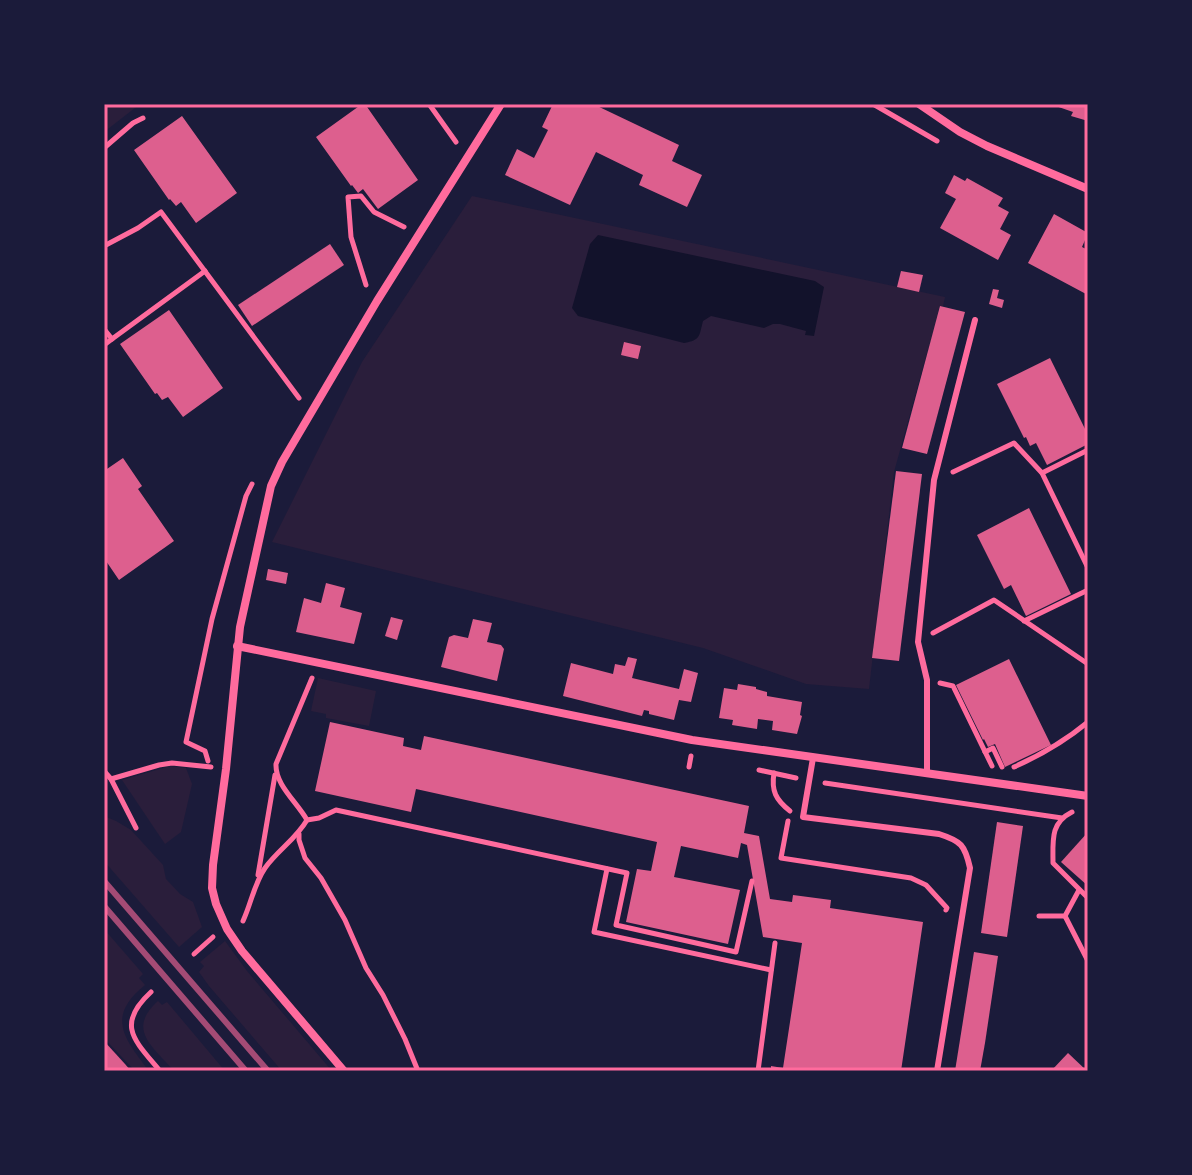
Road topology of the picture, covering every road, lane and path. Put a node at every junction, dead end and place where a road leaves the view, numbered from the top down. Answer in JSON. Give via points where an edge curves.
{"nodes":[{"id":1,"x":429,"y":104,"type":"edge"},
{"id":2,"x":501,"y":104,"type":"edge"},
{"id":3,"x":919,"y":104,"type":"edge"},
{"id":4,"x":143,"y":118,"type":"dead end"},
{"id":5,"x":457,"y":142,"type":"dead end"},
{"id":6,"x":104,"y":148,"type":"edge"},
{"id":7,"x":1088,"y":189,"type":"edge"},
{"id":8,"x":404,"y":227,"type":"dead end"},
{"id":9,"x":104,"y":246,"type":"edge"},
{"id":10,"x":205,"y":271,"type":"junction"},
{"id":11,"x":367,"y":287,"type":"dead end"},
{"id":12,"x":975,"y":320,"type":"dead end"},
{"id":13,"x":104,"y":329,"type":"edge"},
{"id":14,"x":112,"y":339,"type":"junction"},
{"id":15,"x":104,"y":345,"type":"edge"},
{"id":16,"x":302,"y":402,"type":"dead end"},
{"id":17,"x":1088,"y":450,"type":"edge"},
{"id":18,"x":1042,"y":473,"type":"junction"},
{"id":19,"x":934,"y":480,"type":"junction"},
{"id":20,"x":1088,"y":568,"type":"edge"},
{"id":21,"x":1088,"y":590,"type":"edge"},
{"id":22,"x":1023,"y":621,"type":"junction"},
{"id":23,"x":951,"y":624,"type":"dead end"},
{"id":24,"x":237,"y":646,"type":"junction"},
{"id":25,"x":1088,"y":664,"type":"edge"},
{"id":26,"x":314,"y":675,"type":"dead end"},
{"id":27,"x":953,"y":686,"type":"dead end"},
{"id":28,"x":1088,"y":722,"type":"edge"},
{"id":29,"x":985,"y":752,"type":"junction"},
{"id":30,"x":692,"y":755,"type":"dead end"},
{"id":31,"x":813,"y":758,"type":"junction"},
{"id":32,"x":991,"y":764,"type":"dead end"},
{"id":33,"x":689,"y":767,"type":"dead end"},
{"id":34,"x":747,"y":767,"type":"dead end"},
{"id":35,"x":226,"y":769,"type":"junction"},
{"id":36,"x":104,"y":771,"type":"edge"},
{"id":37,"x":774,"y":773,"type":"junction"},
{"id":38,"x":276,"y":774,"type":"junction"},
{"id":39,"x":927,"y":774,"type":"junction"},
{"id":40,"x":796,"y":778,"type":"dead end"},
{"id":41,"x":111,"y":779,"type":"junction"},
{"id":42,"x":823,"y":782,"type":"dead end"},
{"id":43,"x":1088,"y":796,"type":"edge"},
{"id":44,"x":1080,"y":809,"type":"dead end"},
{"id":45,"x":1062,"y":818,"type":"junction"},
{"id":46,"x":307,"y":820,"type":"junction"},
{"id":47,"x":136,"y":828,"type":"dead end"},
{"id":48,"x":299,"y":834,"type":"junction"},
{"id":49,"x":607,"y":869,"type":"junction"},
{"id":50,"x":752,"y":881,"type":"dead end"},
{"id":51,"x":257,"y":882,"type":"junction"},
{"id":52,"x":1079,"y":890,"type":"junction"},
{"id":53,"x":1088,"y":898,"type":"edge"},
{"id":54,"x":1039,"y":916,"type":"dead end"},
{"id":55,"x":1065,"y":916,"type":"junction"},
{"id":56,"x":243,"y":921,"type":"dead end"},
{"id":57,"x":216,"y":935,"type":"dead end"},
{"id":58,"x":959,"y":936,"type":"junction"},
{"id":59,"x":775,"y":943,"type":"dead end"},
{"id":60,"x":194,"y":954,"type":"dead end"},
{"id":61,"x":1088,"y":961,"type":"edge"},
{"id":62,"x":771,"y":970,"type":"junction"},
{"id":63,"x":151,"y":992,"type":"dead end"},
{"id":64,"x":160,"y":1071,"type":"edge"},
{"id":65,"x":344,"y":1071,"type":"edge"},
{"id":66,"x":418,"y":1071,"type":"edge"},
{"id":67,"x":758,"y":1071,"type":"edge"},
{"id":68,"x":937,"y":1071,"type":"edge"}],
"edges":[{"from":1,"to":5,"type":"path"},
{"from":2,"to":24,"type":"street","via":[[282,462],[271,486]]},
{"from":3,"to":7,"type":"street","via":[[987,146]]},
{"from":4,"to":6,"type":"path"},
{"from":8,"to":11,"type":"path","via":[[374,212],[361,196],[348,197],[351,237]]},
{"from":9,"to":10,"type":"path","via":[[161,212]]},
{"from":10,"to":14,"type":"path"},
{"from":10,"to":16,"type":"path"},
{"from":12,"to":19,"type":"lane"},
{"from":13,"to":14,"type":"path"},
{"from":14,"to":15,"type":"path"},
{"from":17,"to":18,"type":"path"},
{"from":18,"to":19,"type":"path","via":[[1014,443]]},
{"from":18,"to":20,"type":"path"},
{"from":19,"to":39,"type":"lane","via":[[918,642],[927,680]]},
{"from":21,"to":22,"type":"path"},
{"from":22,"to":23,"type":"path","via":[[994,600]]},
{"from":22,"to":25,"type":"path"},
{"from":24,"to":31,"type":"street","via":[[692,740]]},
{"from":24,"to":35,"type":"street"},
{"from":26,"to":38,"type":"path"},
{"from":27,"to":29,"type":"path"},
{"from":28,"to":29,"type":"path","via":[[1043,754],[1008,770],[993,748]]},
{"from":29,"to":32,"type":"path"},
{"from":30,"to":33,"type":"path"},
{"from":31,"to":39,"type":"street"},
{"from":31,"to":58,"type":"lane","via":[[803,817],[958,840],[970,868]]},
{"from":34,"to":37,"type":"path"},
{"from":35,"to":41,"type":"path","via":[[172,763]]},
{"from":35,"to":65,"type":"street","via":[[213,865],[216,904],[242,951]]},
{"from":36,"to":41,"type":"path"},
{"from":37,"to":40,"type":"path"},
{"from":37,"to":58,"type":"path","via":[[774,793],[790,811],[781,858],[919,880],[947,908],[942,934]]},
{"from":38,"to":46,"type":"path"},
{"from":38,"to":51,"type":"path"},
{"from":39,"to":43,"type":"street"},
{"from":41,"to":47,"type":"path"},
{"from":42,"to":45,"type":"path"},
{"from":44,"to":45,"type":"path"},
{"from":45,"to":52,"type":"path","via":[[1053,835],[1053,863]]},
{"from":46,"to":48,"type":"path"},
{"from":46,"to":49,"type":"path","via":[[336,810]]},
{"from":48,"to":51,"type":"path"},
{"from":48,"to":66,"type":"path","via":[[305,858],[345,920]]},
{"from":49,"to":50,"type":"path","via":[[627,873],[616,925],[736,952]]},
{"from":49,"to":62,"type":"path","via":[[594,932]]},
{"from":51,"to":56,"type":"path"},
{"from":52,"to":53,"type":"path"},
{"from":52,"to":55,"type":"path"},
{"from":54,"to":55,"type":"path"},
{"from":55,"to":61,"type":"path"},
{"from":57,"to":60,"type":"path"},
{"from":58,"to":68,"type":"lane"},
{"from":59,"to":62,"type":"path"},
{"from":62,"to":67,"type":"path"},
{"from":63,"to":64,"type":"path","via":[[136,1006],[132,1032]]}]}
